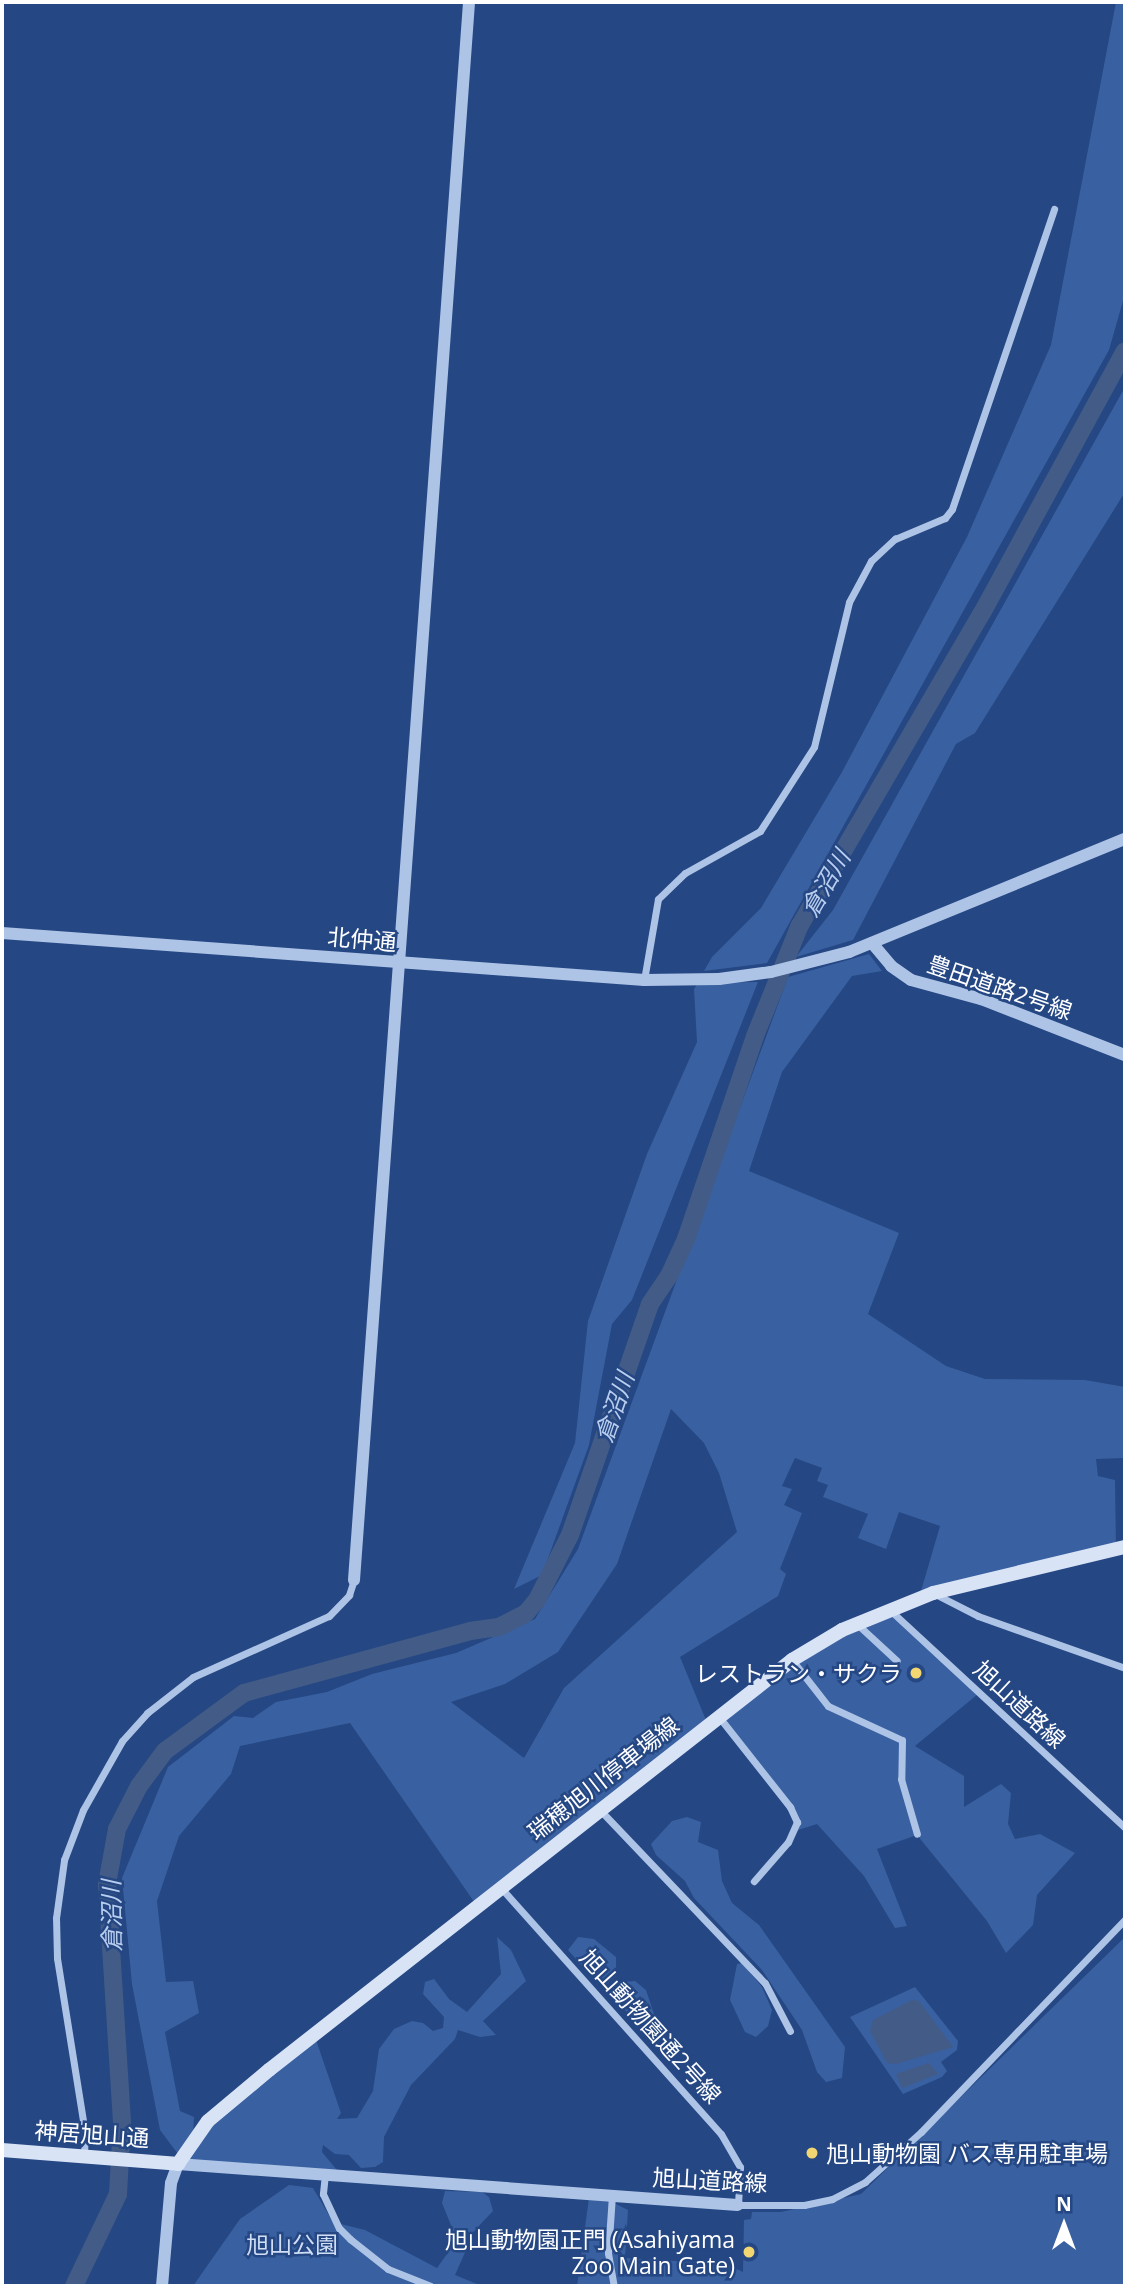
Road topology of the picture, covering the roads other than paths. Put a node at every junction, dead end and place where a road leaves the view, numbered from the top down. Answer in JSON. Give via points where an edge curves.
{"nodes":[{"id":1,"x":469,"y":2,"type":"edge"},
{"id":2,"x":1054,"y":209,"type":"dead end"},
{"id":3,"x":1125,"y":839,"type":"edge"},
{"id":4,"x":2,"y":933,"type":"edge"},
{"id":5,"x":872,"y":943,"type":"junction"},
{"id":6,"x":398,"y":963,"type":"junction"},
{"id":7,"x":644,"y":980,"type":"junction"},
{"id":8,"x":1125,"y":1055,"type":"edge"},
{"id":9,"x":1125,"y":1547,"type":"edge"},
{"id":10,"x":354,"y":1580,"type":"joint"},
{"id":11,"x":933,"y":1593,"type":"junction"},
{"id":12,"x":888,"y":1609,"type":"junction"},
{"id":13,"x":856,"y":1623,"type":"junction"},
{"id":14,"x":792,"y":1660,"type":"junction"},
{"id":15,"x":897,"y":1661,"type":"dead end"},
{"id":16,"x":1125,"y":1668,"type":"edge"},
{"id":17,"x":719,"y":1717,"type":"junction"},
{"id":18,"x":600,"y":1810,"type":"junction"},
{"id":19,"x":1125,"y":1828,"type":"edge"},
{"id":20,"x":917,"y":1835,"type":"dead end"},
{"id":21,"x":754,"y":1881,"type":"dead end"},
{"id":22,"x":500,"y":1888,"type":"junction"},
{"id":23,"x":1125,"y":1919,"type":"edge"},
{"id":24,"x":790,"y":2031,"type":"dead end"},
{"id":25,"x":2,"y":2150,"type":"edge"},
{"id":26,"x":83,"y":2156,"type":"junction"},
{"id":27,"x":178,"y":2164,"type":"junction"},
{"id":28,"x":325,"y":2174,"type":"junction"},
{"id":29,"x":612,"y":2195,"type":"junction"},
{"id":30,"x":738,"y":2205,"type":"junction"},
{"id":31,"x":162,"y":2286,"type":"edge"},
{"id":32,"x":431,"y":2286,"type":"edge"},
{"id":33,"x":614,"y":2286,"type":"edge"}],
"edges":[{"from":1,"to":6,"type":"street"},
{"from":2,"to":7,"type":"street","via":[[952,509],[945,518],[895,539],[871,561],[849,602],[814,747],[760,831],[685,873],[658,899]]},
{"from":3,"to":5,"type":"street","name":"北仲通"},
{"from":4,"to":6,"type":"street","name":"北仲通"},
{"from":5,"to":7,"type":"street","name":"北仲通","via":[[771,972],[719,979]]},
{"from":5,"to":8,"type":"street","name":"豊田道路2号線","via":[[891,967],[911,980],[981,999]]},
{"from":6,"to":7,"type":"street","name":"北仲通"},
{"from":6,"to":10,"type":"street"},
{"from":9,"to":11,"type":"main road","name":"瑞穂旭川停車場線"},
{"from":10,"to":26,"type":"street","via":[[349,1595],[329,1616],[193,1678],[147,1713],[122,1741],[83,1810],[64,1860],[56,1918],[85,2133]]},
{"from":11,"to":12,"type":"main road","name":"瑞穂旭川停車場線"},
{"from":11,"to":16,"type":"street","via":[[978,1616]]},
{"from":12,"to":13,"type":"main road","name":"瑞穂旭川停車場線"},
{"from":12,"to":19,"type":"street","name":"旭山道路線"},
{"from":13,"to":14,"type":"main road","name":"瑞穂旭川停車場線"},
{"from":13,"to":15,"type":"street"},
{"from":14,"to":17,"type":"main road","name":"瑞穂旭川停車場線"},
{"from":14,"to":20,"type":"street","via":[[828,1706],[902,1740],[901,1779]]},
{"from":17,"to":18,"type":"main road","name":"瑞穂旭川停車場線"},
{"from":17,"to":21,"type":"street","via":[[797,1822],[788,1842]]},
{"from":18,"to":22,"type":"main road","name":"瑞穂旭川停車場線"},
{"from":18,"to":24,"type":"street","via":[[765,1983]]},
{"from":22,"to":27,"type":"main road","name":"瑞穂旭川停車場線","via":[[217,2114],[193,2137]]},
{"from":22,"to":30,"type":"street","name":"旭山動物園通2号線","via":[[721,2134],[740,2166]]},
{"from":23,"to":30,"type":"street","name":"旭山道路線","via":[[921,2132],[864,2182],[832,2199],[804,2205]]},
{"from":25,"to":26,"type":"main road","name":"神居旭山通"},
{"from":26,"to":27,"type":"main road","name":"神居旭山通"},
{"from":27,"to":28,"type":"street","name":"旭山道路線"},
{"from":27,"to":31,"type":"street","via":[[171,2183]]},
{"from":28,"to":29,"type":"street","name":"旭山道路線"},
{"from":28,"to":32,"type":"street","via":[[323,2194],[344,2234],[388,2269]]},
{"from":29,"to":30,"type":"street","name":"旭山道路線"},
{"from":29,"to":33,"type":"street","via":[[608,2253]]}]}
